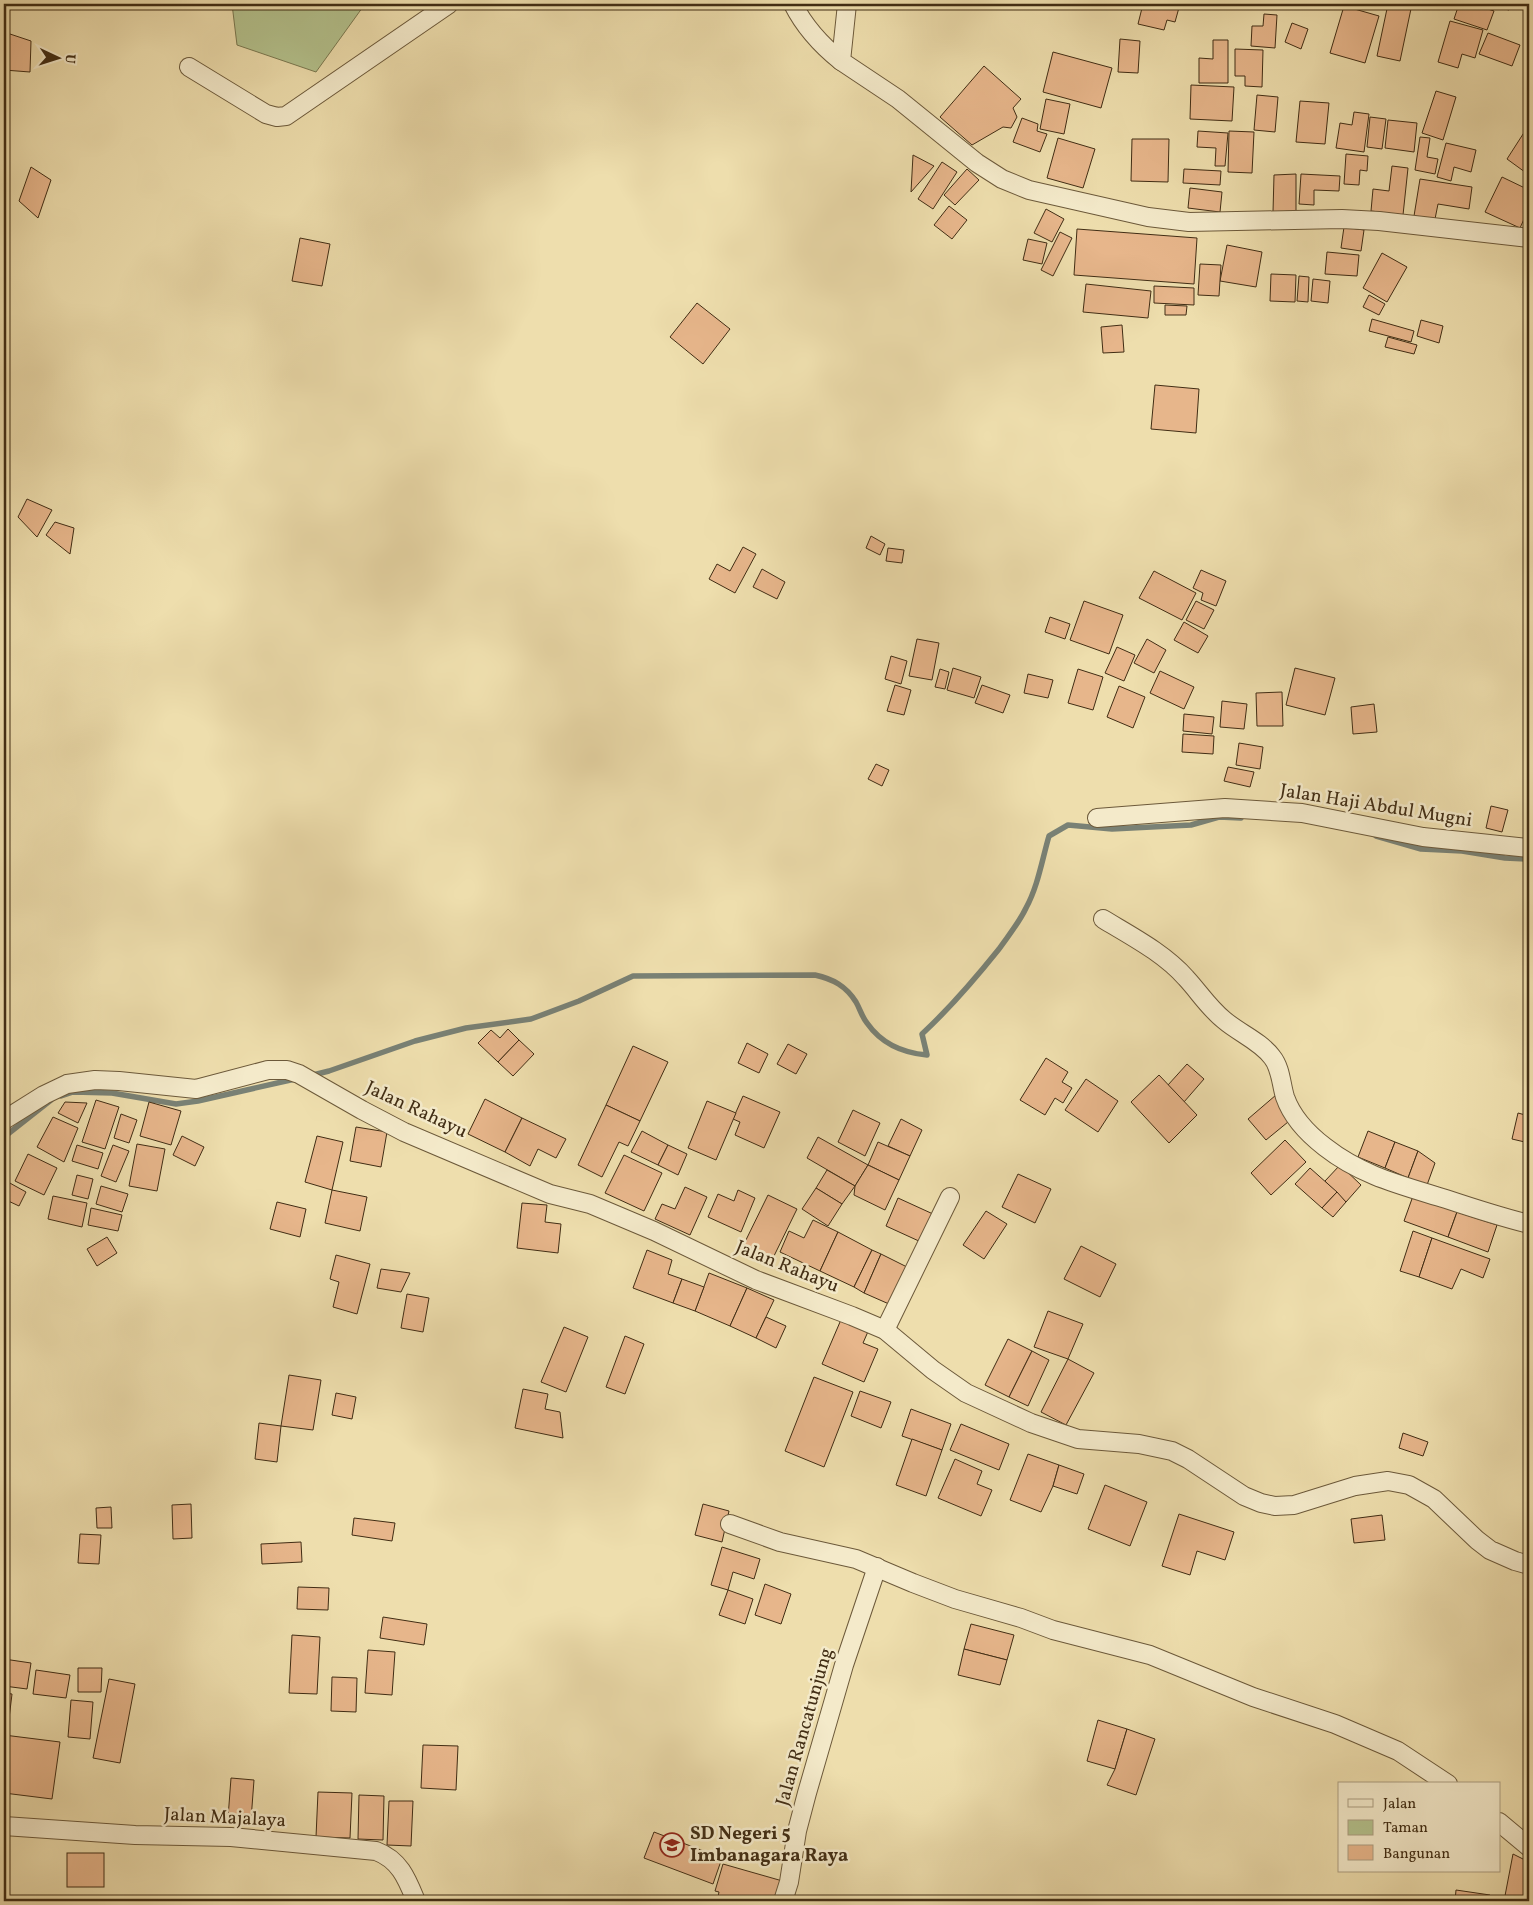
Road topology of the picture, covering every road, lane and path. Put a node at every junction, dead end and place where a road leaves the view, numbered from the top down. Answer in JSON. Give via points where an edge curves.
{"nodes":[{"id":1,"x":449,"y":4,"type":"edge"},
{"id":2,"x":793,"y":4,"type":"edge"},
{"id":3,"x":848,"y":4,"type":"edge"},
{"id":4,"x":842,"y":61,"type":"junction"},
{"id":5,"x":189,"y":67,"type":"dead end"},
{"id":6,"x":1529,"y":238,"type":"edge"},
{"id":7,"x":1097,"y":818,"type":"dead end"},
{"id":8,"x":1529,"y":848,"type":"edge"},
{"id":9,"x":1103,"y":918,"type":"dead end"},
{"id":10,"x":4,"y":1120,"type":"edge"},
{"id":11,"x":950,"y":1197,"type":"dead end"},
{"id":12,"x":1529,"y":1224,"type":"edge"},
{"id":13,"x":885,"y":1330,"type":"junction"},
{"id":14,"x":730,"y":1524,"type":"dead end"},
{"id":15,"x":1529,"y":1565,"type":"edge"},
{"id":16,"x":877,"y":1567,"type":"junction"},
{"id":17,"x":1445,"y":1782,"type":"edge"},
{"id":18,"x":1500,"y":1823,"type":"edge"},
{"id":19,"x":4,"y":1826,"type":"edge"},
{"id":20,"x":1529,"y":1847,"type":"edge"},
{"id":21,"x":416,"y":1901,"type":"edge"},
{"id":22,"x":784,"y":1901,"type":"edge"}],
"edges":[{"from":1,"to":5,"type":"street","via":[[286,116],[266,114]]},
{"from":2,"to":4,"type":"street","via":[[800,19],[819,42]]},
{"from":3,"to":4,"type":"street"},
{"from":4,"to":6,"type":"street","via":[[898,99],[977,163],[1002,179],[1029,190],[1148,217],[1189,222],[1342,219]]},
{"from":7,"to":8,"type":"street","name":"Jalan Haji Abdul Mugni","via":[[1225,808],[1302,813],[1423,838]]},
{"from":9,"to":12,"type":"street","via":[[1166,958],[1224,1020],[1273,1058],[1296,1119],[1323,1146],[1349,1165],[1386,1181]]},
{"from":10,"to":13,"type":"street","name":"Jalan Rahayu","via":[[67,1084],[95,1080],[196,1089],[268,1070],[287,1070],[306,1077],[404,1132],[550,1194],[590,1204],[756,1280]]},
{"from":11,"to":13,"type":"street"},
{"from":13,"to":15,"type":"street","name":"Jalan Rahayu","via":[[966,1393],[1055,1432],[1086,1441],[1139,1444],[1172,1451],[1261,1504],[1294,1505],[1355,1486],[1388,1481],[1409,1485],[1434,1499],[1490,1550]]},
{"from":14,"to":16,"type":"street","via":[[780,1542],[856,1559]]},
{"from":16,"to":17,"type":"street","via":[[955,1599],[1053,1630],[1150,1655],[1253,1697],[1334,1724],[1398,1751]]},
{"from":16,"to":22,"type":"street","name":"Jalan Rancatunjung","via":[[844,1665],[807,1793]]},
{"from":18,"to":20,"type":"street"},
{"from":19,"to":21,"type":"street","name":"Jalan Majalaya","via":[[135,1835],[231,1837],[376,1851],[389,1856],[399,1866]]}]}
